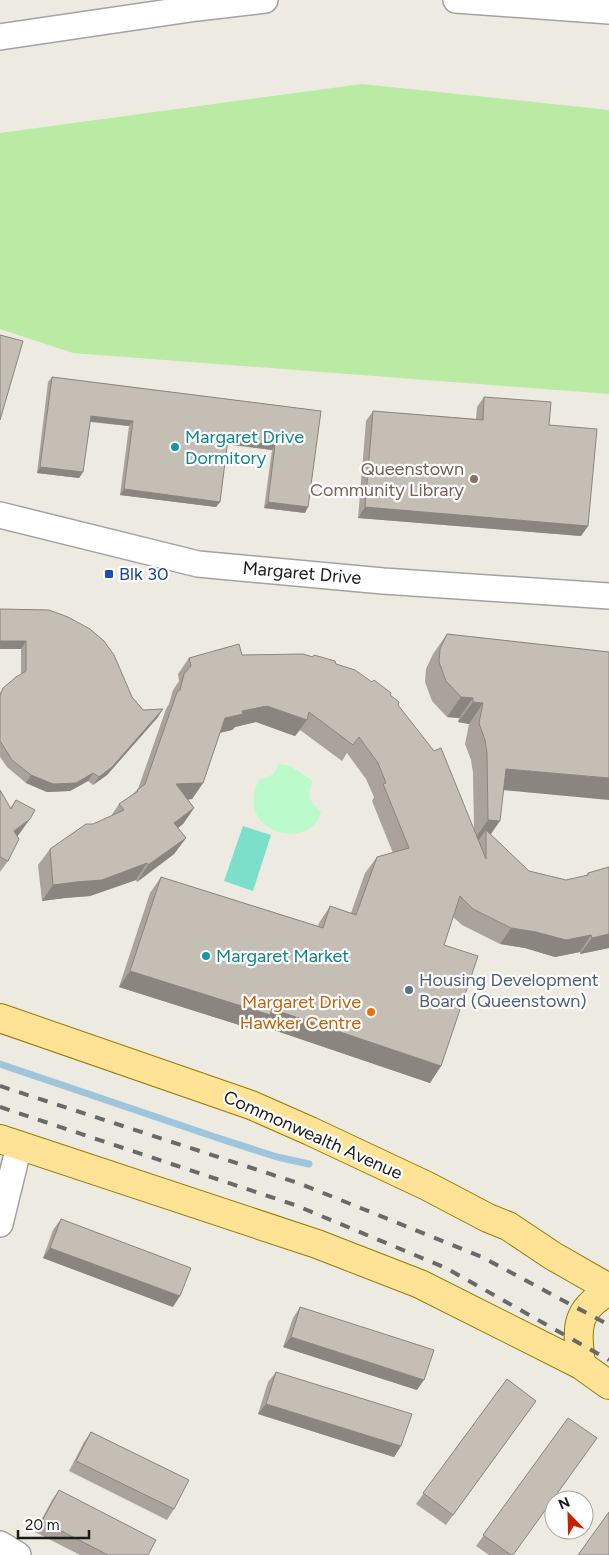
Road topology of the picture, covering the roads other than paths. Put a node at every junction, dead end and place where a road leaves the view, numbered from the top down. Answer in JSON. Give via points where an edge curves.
{"nodes":[{"id":1,"x":265,"y":0,"type":"edge"},
{"id":2,"x":456,"y":0,"type":"edge"},
{"id":3,"x":609,"y":11,"type":"edge"},
{"id":4,"x":0,"y":37,"type":"edge"},
{"id":5,"x":0,"y":515,"type":"edge"},
{"id":6,"x":609,"y":596,"type":"edge"},
{"id":7,"x":0,"y":1018,"type":"edge"},
{"id":8,"x":10,"y":1143,"type":"edge"},
{"id":9,"x":0,"y":1224,"type":"edge"},
{"id":10,"x":609,"y":1289,"type":"edge"},
{"id":11,"x":581,"y":1365,"type":"junction"},
{"id":12,"x":609,"y":1385,"type":"edge"},
{"id":13,"x":0,"y":1544,"type":"edge"},
{"id":14,"x":18,"y":1555,"type":"edge"}],
"edges":[{"from":1,"to":4,"type":"street"},
{"from":2,"to":3,"type":"street"},
{"from":5,"to":6,"type":"street","name":"Margaret Drive","via":[[198,564]]},
{"from":7,"to":10,"type":"main road","name":"Commonwealth Avenue","via":[[252,1105],[508,1226]]},
{"from":8,"to":9,"type":"street"},
{"from":8,"to":11,"type":"main road","via":[[245,1219],[411,1280]]},
{"from":10,"to":11,"type":"main road","via":[[595,1299],[580,1319]]},
{"from":11,"to":12,"type":"main road"},
{"from":13,"to":14,"type":"street"}]}
